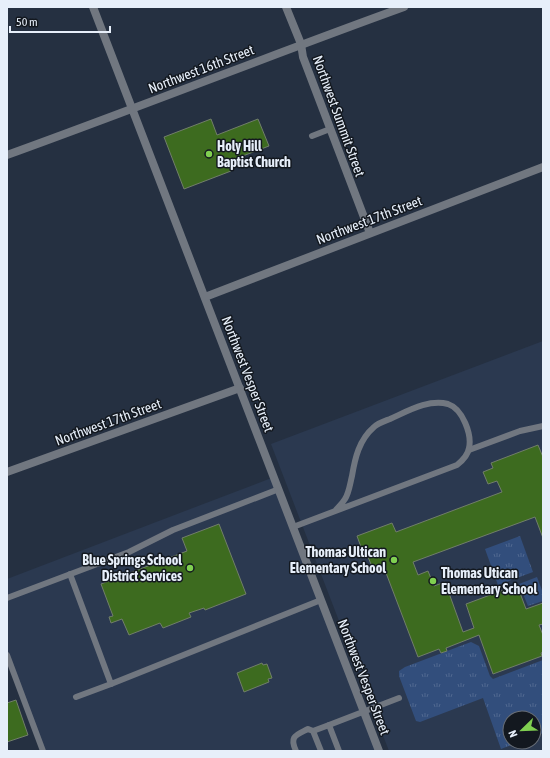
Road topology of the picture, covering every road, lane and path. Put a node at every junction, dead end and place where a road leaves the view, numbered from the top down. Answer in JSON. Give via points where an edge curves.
{"nodes":[{"id":1,"x":92,"y":7,"type":"edge"},
{"id":2,"x":286,"y":7,"type":"edge"},
{"id":3,"x":404,"y":7,"type":"edge"},
{"id":4,"x":301,"y":44,"type":"junction"},
{"id":5,"x":132,"y":109,"type":"junction"},
{"id":6,"x":330,"y":129,"type":"junction"},
{"id":7,"x":312,"y":136,"type":"dead end"},
{"id":8,"x":7,"y":155,"type":"edge"},
{"id":9,"x":543,"y":167,"type":"edge"},
{"id":10,"x":370,"y":233,"type":"junction"},
{"id":11,"x":205,"y":298,"type":"junction"},
{"id":12,"x":240,"y":388,"type":"junction"},
{"id":13,"x":543,"y":426,"type":"edge"},
{"id":14,"x":469,"y":450,"type":"junction"},
{"id":15,"x":7,"y":472,"type":"edge"},
{"id":16,"x":279,"y":489,"type":"junction"},
{"id":17,"x":334,"y":511,"type":"junction"},
{"id":18,"x":293,"y":527,"type":"junction"},
{"id":19,"x":70,"y":574,"type":"junction"},
{"id":20,"x":7,"y":598,"type":"edge"},
{"id":21,"x":321,"y":600,"type":"junction"},
{"id":22,"x":7,"y":654,"type":"edge"},
{"id":23,"x":111,"y":684,"type":"junction"},
{"id":24,"x":76,"y":697,"type":"dead end"},
{"id":25,"x":399,"y":698,"type":"dead end"},
{"id":26,"x":364,"y":711,"type":"junction"},
{"id":27,"x":329,"y":725,"type":"junction"},
{"id":28,"x":314,"y":731,"type":"junction"},
{"id":29,"x":43,"y":751,"type":"edge"},
{"id":30,"x":296,"y":751,"type":"edge"},
{"id":31,"x":321,"y":751,"type":"edge"},
{"id":32,"x":339,"y":751,"type":"edge"},
{"id":33,"x":379,"y":751,"type":"edge"}],
"edges":[{"from":1,"to":5,"type":"street","name":"Northwest Vesper Street"},
{"from":2,"to":4,"type":"street","name":"Northwest Summit Street"},
{"from":3,"to":4,"type":"street","name":"Northwest 16th Street"},
{"from":4,"to":5,"type":"street","name":"Northwest 16th Street"},
{"from":4,"to":6,"type":"street","name":"Northwest Summit Street","via":[[303,57]]},
{"from":5,"to":8,"type":"street","name":"Northwest 16th Street"},
{"from":5,"to":11,"type":"street","name":"Northwest Vesper Street"},
{"from":6,"to":7,"type":"lane"},
{"from":6,"to":10,"type":"street","name":"Northwest Summit Street"},
{"from":9,"to":10,"type":"street","name":"Northwest 17th Street"},
{"from":10,"to":11,"type":"street","name":"Northwest 17th Street"},
{"from":11,"to":12,"type":"street","name":"Northwest Vesper Street"},
{"from":12,"to":15,"type":"street","name":"Northwest 17th Street"},
{"from":12,"to":16,"type":"street","name":"Northwest Vesper Street"},
{"from":13,"to":14,"type":"lane","via":[[520,431]]},
{"from":14,"to":17,"type":"lane","via":[[457,465]]},
{"from":14,"to":17,"type":"lane","via":[[467,425],[458,411],[450,405],[425,404],[403,413],[375,426],[363,439],[345,499]]},
{"from":16,"to":18,"type":"street","name":"Northwest Vesper Street"},
{"from":16,"to":19,"type":"lane"},
{"from":17,"to":18,"type":"lane"},
{"from":18,"to":21,"type":"street","name":"Northwest Vesper Street"},
{"from":19,"to":20,"type":"lane"},
{"from":19,"to":23,"type":"lane"},
{"from":21,"to":23,"type":"lane"},
{"from":21,"to":26,"type":"street","name":"Northwest Vesper Street"},
{"from":22,"to":29,"type":"lane"},
{"from":23,"to":24,"type":"lane"},
{"from":25,"to":26,"type":"lane"},
{"from":26,"to":27,"type":"lane"},
{"from":26,"to":33,"type":"street","name":"Northwest Vesper Street"},
{"from":27,"to":28,"type":"lane"},
{"from":27,"to":32,"type":"lane"},
{"from":28,"to":30,"type":"lane","via":[[308,729],[294,736],[292,740]]},
{"from":28,"to":31,"type":"lane"}]}
